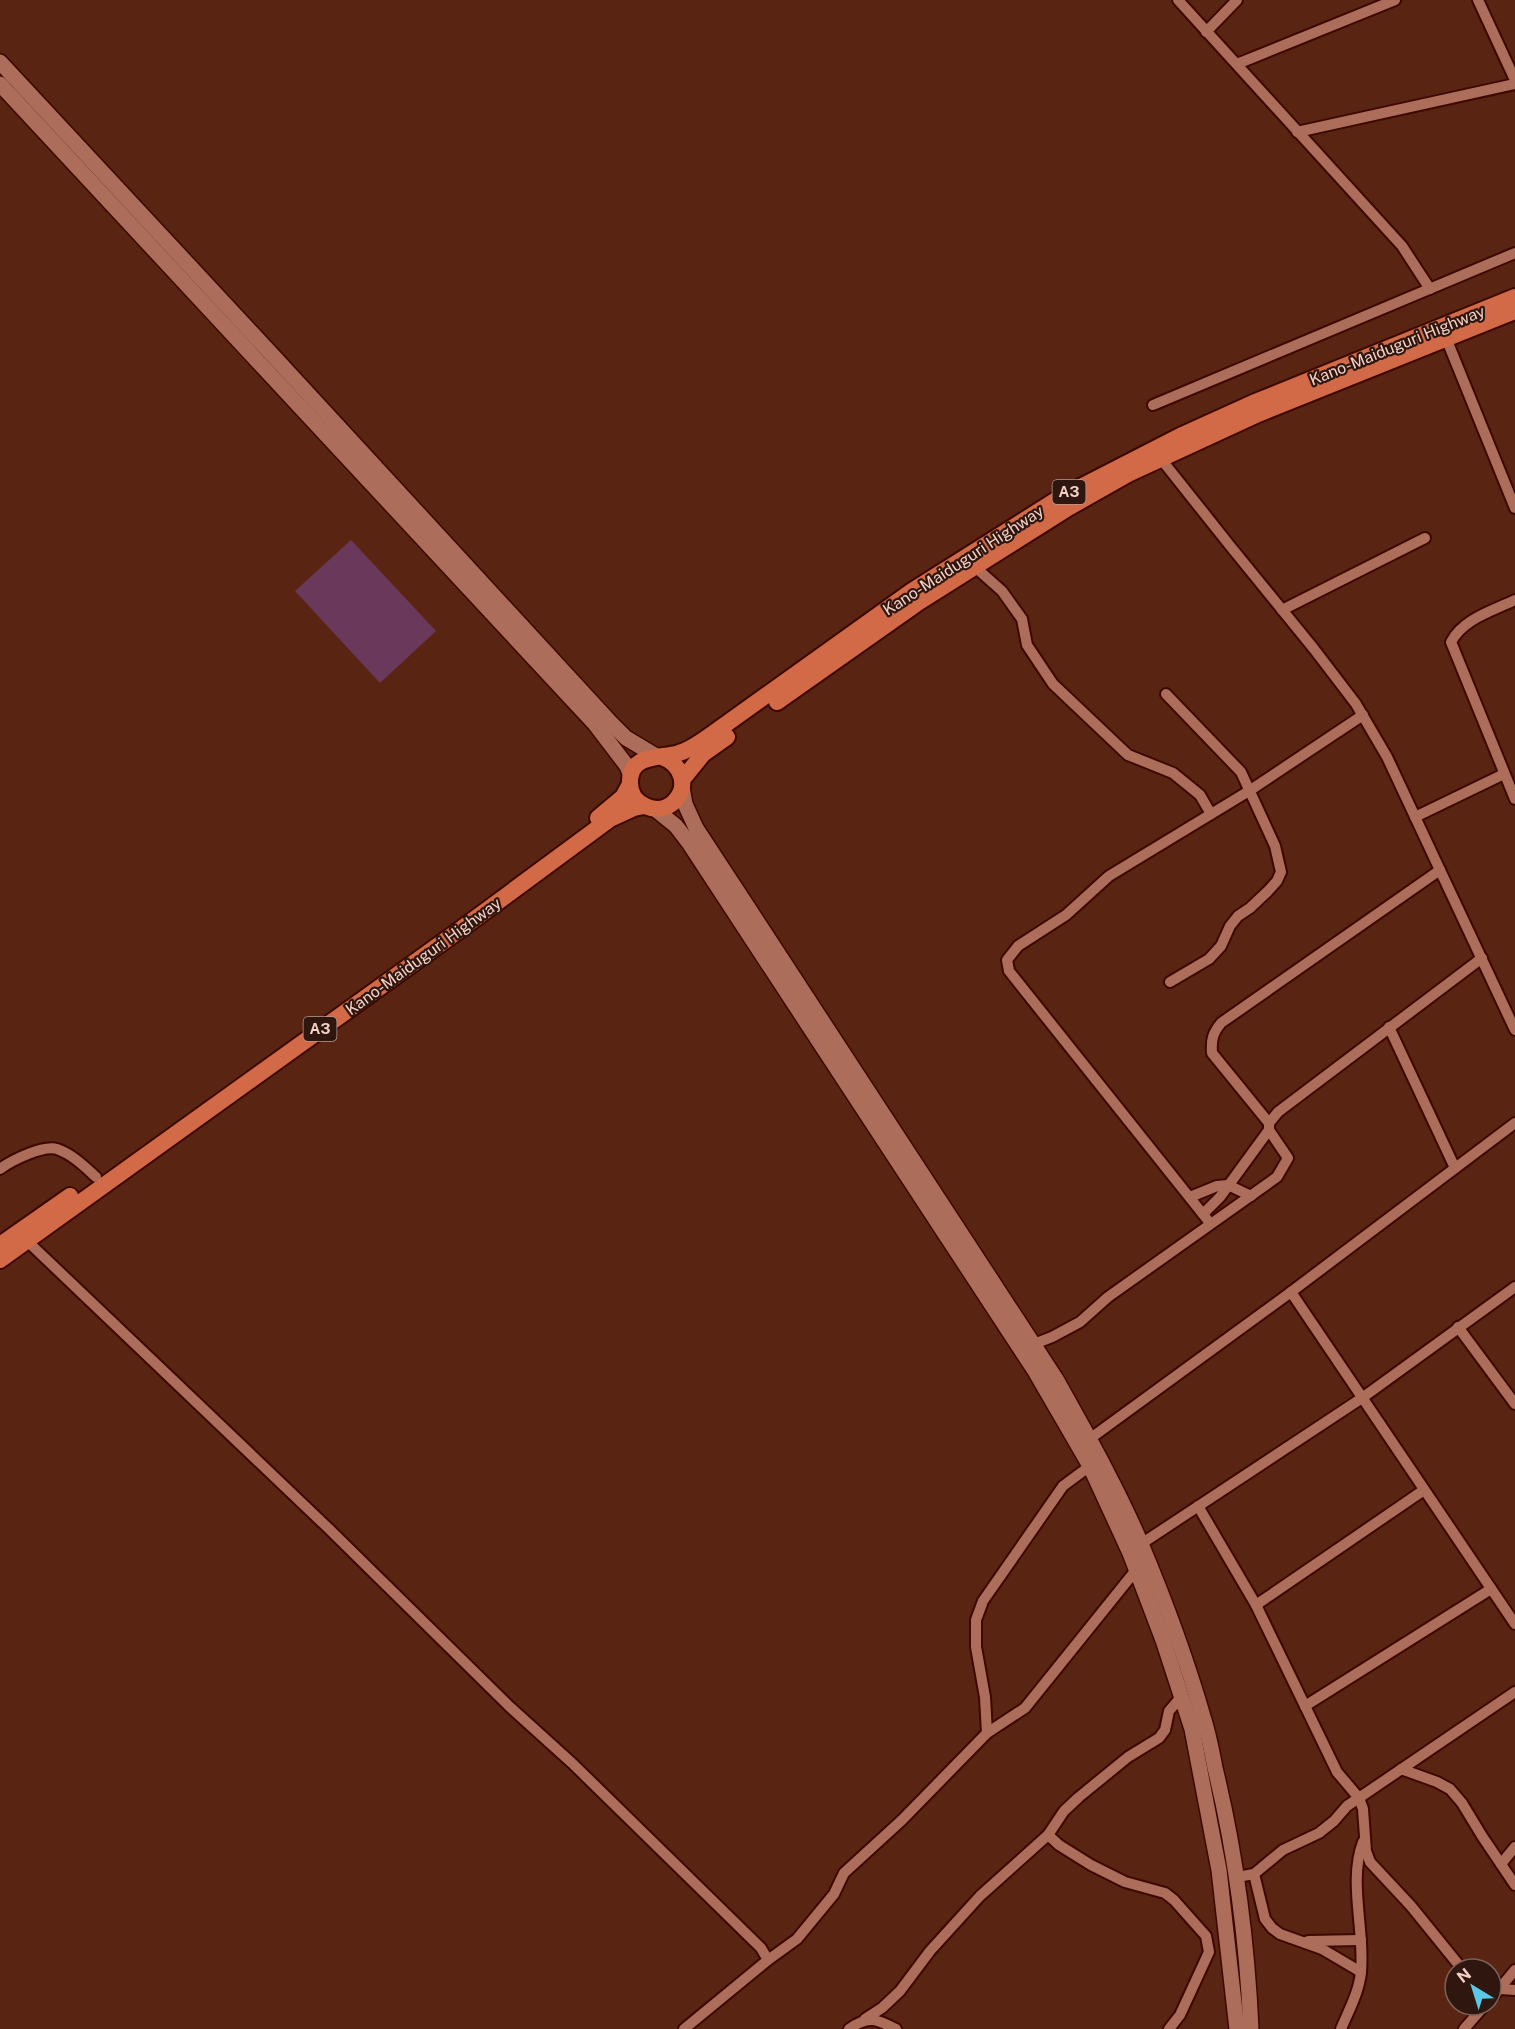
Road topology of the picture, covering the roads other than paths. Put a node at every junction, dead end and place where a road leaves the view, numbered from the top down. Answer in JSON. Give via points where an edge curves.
{"nodes":[{"id":1,"x":1178,"y":0,"type":"edge"},
{"id":2,"x":1237,"y":0,"type":"edge"},
{"id":3,"x":1395,"y":0,"type":"edge"},
{"id":4,"x":1478,"y":0,"type":"edge"},
{"id":5,"x":1206,"y":32,"type":"junction"},
{"id":6,"x":0,"y":62,"type":"edge"},
{"id":7,"x":1236,"y":64,"type":"junction"},
{"id":8,"x":1515,"y":82,"type":"edge"},
{"id":9,"x":0,"y":84,"type":"edge"},
{"id":10,"x":1297,"y":132,"type":"junction"},
{"id":11,"x":1515,"y":253,"type":"edge"},
{"id":12,"x":1430,"y":290,"type":"junction"},
{"id":13,"x":1515,"y":297,"type":"edge"},
{"id":14,"x":1515,"y":310,"type":"edge"},
{"id":15,"x":1446,"y":338,"type":"junction"},
{"id":16,"x":1400,"y":350,"type":"junction"},
{"id":17,"x":1153,"y":405,"type":"dead end"},
{"id":18,"x":1161,"y":459,"type":"junction"},
{"id":19,"x":1515,"y":508,"type":"edge"},
{"id":20,"x":1425,"y":538,"type":"dead end"},
{"id":21,"x":975,"y":567,"type":"junction"},
{"id":22,"x":1515,"y":600,"type":"edge"},
{"id":23,"x":1282,"y":610,"type":"junction"},
{"id":24,"x":1166,"y":693,"type":"dead end"},
{"id":25,"x":1363,"y":715,"type":"junction"},
{"id":26,"x":659,"y":757,"type":"junction"},
{"id":27,"x":1504,"y":774,"type":"junction"},
{"id":28,"x":630,"y":780,"type":"junction"},
{"id":29,"x":682,"y":784,"type":"junction"},
{"id":30,"x":1249,"y":791,"type":"junction"},
{"id":31,"x":1515,"y":799,"type":"edge"},
{"id":32,"x":650,"y":808,"type":"junction"},
{"id":33,"x":1211,"y":814,"type":"junction"},
{"id":34,"x":1415,"y":817,"type":"junction"},
{"id":35,"x":1440,"y":870,"type":"junction"},
{"id":36,"x":1482,"y":958,"type":"junction"},
{"id":37,"x":1170,"y":982,"type":"dead end"},
{"id":38,"x":1389,"y":1027,"type":"junction"},
{"id":39,"x":1515,"y":1030,"type":"edge"},
{"id":40,"x":1515,"y":1123,"type":"edge"},
{"id":41,"x":1269,"y":1127,"type":"junction"},
{"id":42,"x":1455,"y":1168,"type":"junction"},
{"id":43,"x":0,"y":1169,"type":"edge"},
{"id":44,"x":96,"y":1177,"type":"junction"},
{"id":45,"x":1228,"y":1185,"type":"junction"},
{"id":46,"x":1251,"y":1196,"type":"junction"},
{"id":47,"x":1190,"y":1197,"type":"junction"},
{"id":48,"x":1206,"y":1219,"type":"junction"},
{"id":49,"x":23,"y":1236,"type":"junction"},
{"id":50,"x":0,"y":1245,"type":"edge"},
{"id":51,"x":0,"y":1260,"type":"edge"},
{"id":52,"x":1515,"y":1287,"type":"edge"},
{"id":53,"x":1291,"y":1292,"type":"junction"},
{"id":54,"x":1458,"y":1327,"type":"junction"},
{"id":55,"x":1034,"y":1344,"type":"junction"},
{"id":56,"x":1362,"y":1398,"type":"junction"},
{"id":57,"x":1515,"y":1404,"type":"edge"},
{"id":58,"x":1084,"y":1443,"type":"junction"},
{"id":59,"x":1090,"y":1466,"type":"junction"},
{"id":60,"x":1424,"y":1490,"type":"junction"},
{"id":61,"x":1198,"y":1506,"type":"junction"},
{"id":62,"x":1141,"y":1544,"type":"junction"},
{"id":63,"x":1136,"y":1570,"type":"junction"},
{"id":64,"x":1491,"y":1589,"type":"junction"},
{"id":65,"x":1256,"y":1605,"type":"junction"},
{"id":66,"x":1515,"y":1624,"type":"edge"},
{"id":67,"x":1515,"y":1692,"type":"edge"},
{"id":68,"x":1182,"y":1696,"type":"junction"},
{"id":69,"x":1305,"y":1706,"type":"junction"},
{"id":70,"x":987,"y":1733,"type":"junction"},
{"id":71,"x":1401,"y":1769,"type":"junction"},
{"id":72,"x":1359,"y":1798,"type":"junction"},
{"id":73,"x":1048,"y":1835,"type":"junction"},
{"id":74,"x":1364,"y":1839,"type":"junction"},
{"id":75,"x":1515,"y":1847,"type":"edge"},
{"id":76,"x":1501,"y":1864,"type":"junction"},
{"id":77,"x":1254,"y":1874,"type":"junction"},
{"id":78,"x":1238,"y":1877,"type":"junction"},
{"id":79,"x":1515,"y":1885,"type":"edge"},
{"id":80,"x":1361,"y":1940,"type":"junction"},
{"id":81,"x":1302,"y":1941,"type":"junction"},
{"id":82,"x":1452,"y":1957,"type":"edge"},
{"id":83,"x":768,"y":1960,"type":"junction"},
{"id":84,"x":1515,"y":1970,"type":"edge"},
{"id":85,"x":1361,"y":1972,"type":"junction"},
{"id":86,"x":1503,"y":1985,"type":"edge"},
{"id":87,"x":1474,"y":2017,"type":"edge"},
{"id":88,"x":865,"y":2019,"type":"junction"},
{"id":89,"x":684,"y":2029,"type":"edge"},
{"id":90,"x":849,"y":2029,"type":"edge"},
{"id":91,"x":896,"y":2029,"type":"edge"},
{"id":92,"x":1169,"y":2029,"type":"edge"},
{"id":93,"x":1237,"y":2029,"type":"edge"},
{"id":94,"x":1251,"y":2029,"type":"edge"},
{"id":95,"x":1341,"y":2029,"type":"edge"},
{"id":96,"x":1464,"y":2029,"type":"edge"}],
"edges":[{"from":1,"to":5,"type":"street"},
{"from":2,"to":5,"type":"street"},
{"from":3,"to":7,"type":"street"},
{"from":4,"to":8,"type":"street"},
{"from":5,"to":7,"type":"street"},
{"from":6,"to":26,"type":"main road","via":[[611,723],[626,738]]},
{"from":7,"to":10,"type":"street"},
{"from":8,"to":10,"type":"street"},
{"from":9,"to":28,"type":"main road","via":[[595,724],[627,766]]},
{"from":10,"to":12,"type":"street","via":[[1402,246]]},
{"from":11,"to":12,"type":"street"},
{"from":12,"to":17,"type":"street"},
{"from":13,"to":16,"type":"highway","name":"Kano-Maiduguri Highway","number":"A3"},
{"from":14,"to":15,"type":"highway","name":"Kano-Maiduguri Highway","number":"A3"},
{"from":15,"to":16,"type":"highway","name":"Kano-Maiduguri Highway","number":"A3"},
{"from":15,"to":19,"type":"street"},
{"from":16,"to":18,"type":"highway","name":"Kano-Maiduguri Highway","number":"A3"},
{"from":16,"to":26,"type":"highway","name":"Kano-Maiduguri Highway","number":"A3","via":[[1253,403],[1180,435],[1061,497],[912,591],[708,737],[685,751]]},
{"from":18,"to":21,"type":"highway","name":"Kano-Maiduguri Highway","number":"A3","via":[[1068,508]]},
{"from":18,"to":23,"type":"street"},
{"from":20,"to":23,"type":"street"},
{"from":21,"to":29,"type":"highway","name":"Kano-Maiduguri Highway","number":"A3","via":[[703,754]]},
{"from":21,"to":33,"type":"street","via":[[1002,591],[1022,620],[1027,645],[1053,684],[1128,755],[1173,773],[1200,795]]},
{"from":22,"to":27,"type":"street","via":[[1466,623],[1451,642]]},
{"from":23,"to":25,"type":"street"},
{"from":24,"to":30,"type":"street","via":[[1242,772]]},
{"from":25,"to":30,"type":"street"},
{"from":25,"to":34,"type":"street"},
{"from":26,"to":28,"type":"highway","number":"A3","via":[[649,757],[638,764]]},
{"from":26,"to":29,"type":"highway","via":[[676,765]]},
{"from":27,"to":31,"type":"street"},
{"from":27,"to":34,"type":"street"},
{"from":28,"to":32,"type":"highway","via":[[637,801]]},
{"from":28,"to":44,"type":"highway","name":"Kano-Maiduguri Highway","number":"A3","via":[[623,797],[588,825]]},
{"from":29,"to":32,"type":"highway","number":"A3","via":[[675,801],[662,808]]},
{"from":29,"to":55,"type":"main road","via":[[685,804],[696,828]]},
{"from":30,"to":33,"type":"street"},
{"from":30,"to":37,"type":"street","via":[[1275,846],[1281,872],[1277,881],[1238,916],[1209,959]]},
{"from":32,"to":49,"type":"highway","name":"Kano-Maiduguri Highway","number":"A3","via":[[634,808],[610,819],[461,929]]},
{"from":32,"to":58,"type":"main road","via":[[676,826],[689,843]]},
{"from":33,"to":47,"type":"street","via":[[1109,876],[1066,915],[1018,946],[1007,960],[1009,971]]},
{"from":34,"to":35,"type":"street"},
{"from":35,"to":36,"type":"street"},
{"from":35,"to":41,"type":"street","via":[[1221,1023],[1214,1033],[1212,1053]]},
{"from":36,"to":38,"type":"street"},
{"from":36,"to":39,"type":"street"},
{"from":38,"to":41,"type":"street","via":[[1288,1104]]},
{"from":38,"to":42,"type":"street"},
{"from":40,"to":42,"type":"street"},
{"from":41,"to":45,"type":"street"},
{"from":41,"to":46,"type":"street","via":[[1288,1158],[1277,1176]]},
{"from":42,"to":53,"type":"street"},
{"from":43,"to":44,"type":"street","via":[[32,1152],[56,1148]]},
{"from":44,"to":49,"type":"highway","name":"Kano-Maiduguri Highway","number":"A3"},
{"from":45,"to":46,"type":"street"},
{"from":45,"to":47,"type":"street"},
{"from":45,"to":48,"type":"street"},
{"from":46,"to":48,"type":"street"},
{"from":47,"to":48,"type":"street"},
{"from":48,"to":55,"type":"street","via":[[1080,1322]]},
{"from":49,"to":50,"type":"highway","name":"Kano-Maiduguri Highway","number":"A3"},
{"from":49,"to":51,"type":"highway","name":"Kano-Maiduguri Highway","number":"A3"},
{"from":49,"to":83,"type":"street","via":[[652,1840],[761,1948]]},
{"from":52,"to":54,"type":"street"},
{"from":53,"to":56,"type":"street"},
{"from":53,"to":58,"type":"street"},
{"from":54,"to":56,"type":"street"},
{"from":54,"to":57,"type":"street"},
{"from":55,"to":58,"type":"main road","via":[[1056,1379]]},
{"from":56,"to":60,"type":"street"},
{"from":56,"to":61,"type":"street"},
{"from":58,"to":59,"type":"main road"},
{"from":58,"to":62,"type":"main road"},
{"from":59,"to":63,"type":"main road"},
{"from":59,"to":70,"type":"street","via":[[1064,1486],[983,1601],[976,1620],[976,1647]]},
{"from":60,"to":64,"type":"street"},
{"from":60,"to":65,"type":"street"},
{"from":61,"to":62,"type":"street"},
{"from":61,"to":65,"type":"street"},
{"from":62,"to":78,"type":"main road","via":[[1205,1722]]},
{"from":63,"to":68,"type":"main road"},
{"from":63,"to":70,"type":"street","via":[[1025,1708]]},
{"from":64,"to":66,"type":"street"},
{"from":64,"to":69,"type":"street"},
{"from":65,"to":69,"type":"street"},
{"from":67,"to":71,"type":"street"},
{"from":68,"to":73,"type":"street","via":[[1169,1711],[1160,1738],[1128,1757],[1079,1797]]},
{"from":68,"to":93,"type":"main road","via":[[1219,1870]]},
{"from":69,"to":72,"type":"street","via":[[1337,1772]]},
{"from":70,"to":83,"type":"street","via":[[902,1820],[843,1873],[834,1894],[797,1939]]},
{"from":71,"to":72,"type":"street"},
{"from":71,"to":76,"type":"street","via":[[1450,1789]]},
{"from":72,"to":74,"type":"street"},
{"from":72,"to":77,"type":"street","via":[[1319,1833],[1283,1850]]},
{"from":73,"to":88,"type":"street","via":[[980,1896],[930,1951],[900,1992]]},
{"from":73,"to":92,"type":"street","via":[[1091,1865],[1125,1882],[1165,1893],[1206,1936],[1209,1952],[1180,2015]]},
{"from":74,"to":80,"type":"street","via":[[1356,1862]]},
{"from":74,"to":82,"type":"street","via":[[1370,1862]]},
{"from":75,"to":76,"type":"street"},
{"from":76,"to":79,"type":"street"},
{"from":77,"to":78,"type":"street"},
{"from":77,"to":81,"type":"street","via":[[1265,1919],[1280,1934]]},
{"from":78,"to":94,"type":"main road"},
{"from":80,"to":81,"type":"street"},
{"from":80,"to":85,"type":"street"},
{"from":81,"to":85,"type":"street"},
{"from":83,"to":89,"type":"street"},
{"from":84,"to":86,"type":"street"},
{"from":85,"to":95,"type":"street"},
{"from":87,"to":96,"type":"street"},
{"from":88,"to":90,"type":"street"},
{"from":88,"to":91,"type":"street","via":[[879,2020]]}]}
